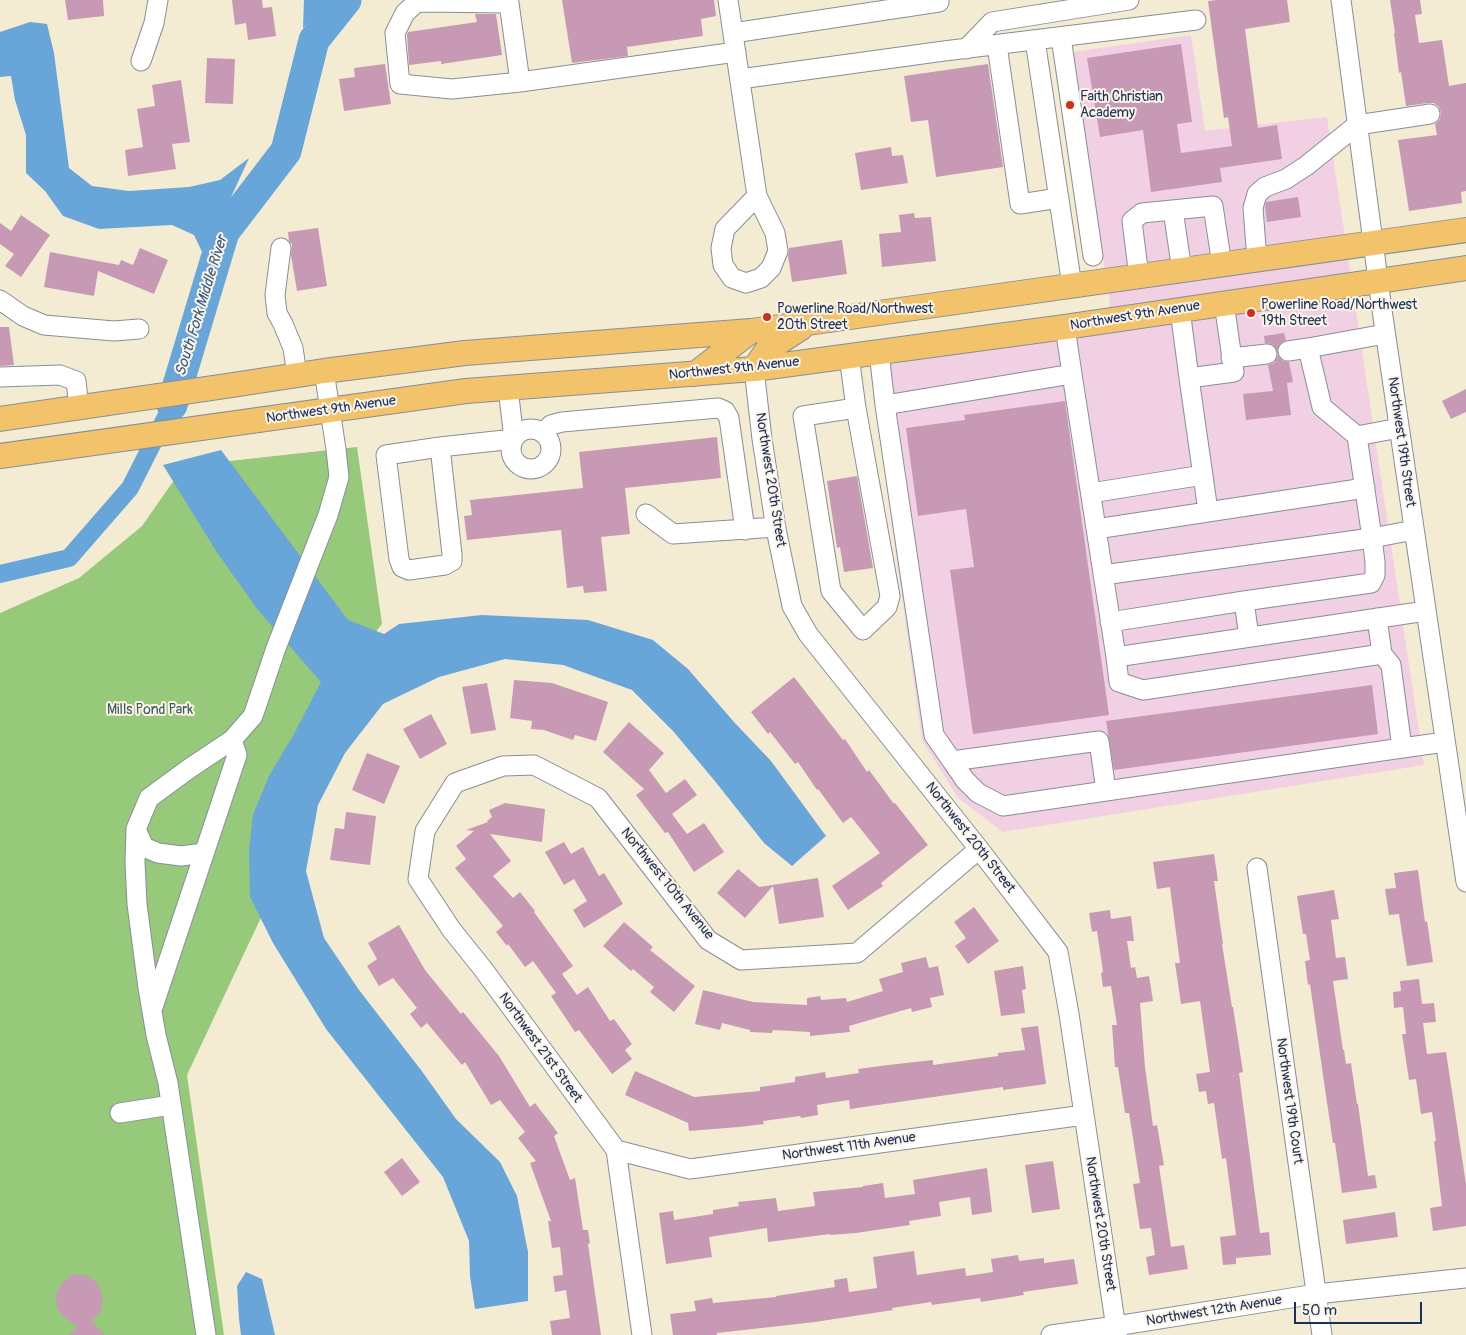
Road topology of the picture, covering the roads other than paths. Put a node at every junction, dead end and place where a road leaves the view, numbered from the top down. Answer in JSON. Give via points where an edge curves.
{"nodes":[{"id":1,"x":158,"y":0,"type":"edge"},
{"id":2,"x":728,"y":0,"type":"edge"},
{"id":3,"x":1129,"y":0,"type":"edge"},
{"id":4,"x":1341,"y":0,"type":"edge"},
{"id":5,"x":939,"y":2,"type":"dead end"},
{"id":6,"x":1196,"y":20,"type":"dead end"},
{"id":7,"x":733,"y":33,"type":"junction"},
{"id":8,"x":1061,"y":37,"type":"junction"},
{"id":9,"x":1035,"y":40,"type":"junction"},
{"id":10,"x":997,"y":45,"type":"junction"},
{"id":11,"x":966,"y":49,"type":"junction"},
{"id":12,"x":736,"y":52,"type":"junction"},
{"id":13,"x":141,"y":61,"type":"dead end"},
{"id":14,"x":740,"y":79,"type":"junction"},
{"id":15,"x":520,"y":82,"type":"junction"},
{"id":16,"x":1430,"y":114,"type":"dead end"},
{"id":17,"x":1357,"y":125,"type":"junction"},
{"id":18,"x":757,"y":196,"type":"dead end"},
{"id":19,"x":1059,"y":198,"type":"junction"},
{"id":20,"x":1173,"y":210,"type":"junction"},
{"id":21,"x":1466,"y":230,"type":"edge"},
{"id":22,"x":1372,"y":244,"type":"junction"},
{"id":23,"x":281,"y":248,"type":"dead end"},
{"id":24,"x":1093,"y":256,"type":"dead end"},
{"id":25,"x":1257,"y":260,"type":"junction"},
{"id":26,"x":1222,"y":265,"type":"junction"},
{"id":27,"x":1466,"y":268,"type":"edge"},
{"id":28,"x":1182,"y":271,"type":"junction"},
{"id":29,"x":1139,"y":277,"type":"junction"},
{"id":30,"x":1378,"y":280,"type":"junction"},
{"id":31,"x":1072,"y":286,"type":"junction"},
{"id":32,"x":0,"y":300,"type":"edge"},
{"id":33,"x":1224,"y":303,"type":"junction"},
{"id":34,"x":1180,"y":310,"type":"junction"},
{"id":35,"x":809,"y":323,"type":"junction"},
{"id":36,"x":1065,"y":327,"type":"junction"},
{"id":37,"x":140,"y":329,"type":"dead end"},
{"id":38,"x":751,"y":331,"type":"junction"},
{"id":39,"x":1385,"y":334,"type":"junction"},
{"id":40,"x":1308,"y":348,"type":"junction"},
{"id":41,"x":1288,"y":351,"type":"dead end"},
{"id":42,"x":879,"y":352,"type":"junction"},
{"id":43,"x":1267,"y":354,"type":"dead end"},
{"id":44,"x":849,"y":356,"type":"junction"},
{"id":45,"x":1231,"y":358,"type":"junction"},
{"id":46,"x":754,"y":369,"type":"junction"},
{"id":47,"x":324,"y":371,"type":"junction"},
{"id":48,"x":695,"y":374,"type":"junction"},
{"id":49,"x":1072,"y":374,"type":"junction"},
{"id":50,"x":297,"y":375,"type":"junction"},
{"id":51,"x":0,"y":377,"type":"edge"},
{"id":52,"x":1189,"y":378,"type":"junction"},
{"id":53,"x":508,"y":388,"type":"junction"},
{"id":54,"x":886,"y":405,"type":"junction"},
{"id":55,"x":79,"y":408,"type":"junction"},
{"id":56,"x":856,"y":408,"type":"junction"},
{"id":57,"x":330,"y":409,"type":"junction"},
{"id":58,"x":0,"y":419,"type":"edge"},
{"id":59,"x":1399,"y":428,"type":"junction"},
{"id":60,"x":543,"y":433,"type":"junction"},
{"id":61,"x":1357,"y":436,"type":"junction"},
{"id":62,"x":514,"y":439,"type":"junction"},
{"id":63,"x":440,"y":447,"type":"junction"},
{"id":64,"x":0,"y":456,"type":"edge"},
{"id":65,"x":1203,"y":475,"type":"junction"},
{"id":66,"x":1365,"y":488,"type":"junction"},
{"id":67,"x":1090,"y":493,"type":"junction"},
{"id":68,"x":1208,"y":512,"type":"junction"},
{"id":69,"x":646,"y":514,"type":"dead end"},
{"id":70,"x":776,"y":527,"type":"junction"},
{"id":71,"x":1096,"y":529,"type":"junction"},
{"id":72,"x":745,"y":530,"type":"junction"},
{"id":73,"x":1414,"y":530,"type":"junction"},
{"id":74,"x":1372,"y":538,"type":"junction"},
{"id":75,"x":1103,"y":575,"type":"junction"},
{"id":76,"x":1244,"y":601,"type":"junction"},
{"id":77,"x":1426,"y":611,"type":"junction"},
{"id":78,"x":1377,"y":618,"type":"junction"},
{"id":79,"x":1110,"y":622,"type":"junction"},
{"id":80,"x":1249,"y":637,"type":"junction"},
{"id":81,"x":1382,"y":654,"type":"junction"},
{"id":82,"x":1116,"y":657,"type":"junction"},
{"id":83,"x":232,"y":740,"type":"junction"},
{"id":84,"x":1445,"y":742,"type":"junction"},
{"id":85,"x":1402,"y":748,"type":"junction"},
{"id":86,"x":952,"y":761,"type":"junction"},
{"id":87,"x":455,"y":782,"type":"joint"},
{"id":88,"x":1106,"y":792,"type":"junction"},
{"id":89,"x":136,"y":829,"type":"junction"},
{"id":90,"x":979,"y":849,"type":"junction"},
{"id":91,"x":204,"y":853,"type":"junction"},
{"id":92,"x":1257,"y":868,"type":"dead end"},
{"id":93,"x":1466,"y":882,"type":"edge"},
{"id":94,"x":152,"y":1010,"type":"junction"},
{"id":95,"x":171,"y":1105,"type":"junction"},
{"id":96,"x":120,"y":1112,"type":"dead end"},
{"id":97,"x":1084,"y":1115,"type":"junction"},
{"id":98,"x":616,"y":1150,"type":"junction"},
{"id":99,"x":1466,"y":1278,"type":"edge"},
{"id":100,"x":1316,"y":1294,"type":"junction"},
{"id":101,"x":1116,"y":1331,"type":"edge"},
{"id":102,"x":206,"y":1335,"type":"edge"},
{"id":103,"x":642,"y":1335,"type":"edge"},
{"id":104,"x":1051,"y":1335,"type":"edge"},
{"id":105,"x":1322,"y":1335,"type":"edge"}],
"edges":[{"from":1,"to":13,"type":"street"},
{"from":2,"to":7,"type":"street"},
{"from":3,"to":11,"type":"street","via":[[992,22]]},
{"from":4,"to":17,"type":"street","name":"Northwest 19th Street"},
{"from":5,"to":7,"type":"street"},
{"from":6,"to":8,"type":"street"},
{"from":7,"to":12,"type":"street"},
{"from":8,"to":9,"type":"street"},
{"from":8,"to":24,"type":"street"},
{"from":9,"to":10,"type":"street"},
{"from":9,"to":19,"type":"street"},
{"from":10,"to":11,"type":"street"},
{"from":10,"to":19,"type":"street","via":[[1020,204]]},
{"from":11,"to":14,"type":"street"},
{"from":12,"to":14,"type":"street"},
{"from":12,"to":15,"type":"street"},
{"from":14,"to":18,"type":"street"},
{"from":15,"to":15,"type":"street","via":[[452,88],[400,84],[395,33],[405,13],[416,2],[509,3]]},
{"from":16,"to":17,"type":"street"},
{"from":17,"to":22,"type":"street","name":"Northwest 19th Street"},
{"from":17,"to":25,"type":"street","via":[[1306,166],[1257,194],[1253,208]]},
{"from":19,"to":31,"type":"street"},
{"from":20,"to":26,"type":"street","via":[[1213,206]]},
{"from":20,"to":28,"type":"street"},
{"from":20,"to":29,"type":"street","via":[[1142,213],[1132,221]]},
{"from":21,"to":22,"type":"main road"},
{"from":22,"to":25,"type":"main road"},
{"from":22,"to":30,"type":"street","name":"Northwest 19th Street"},
{"from":23,"to":50,"type":"street","via":[[275,295],[277,313],[293,348]]},
{"from":25,"to":26,"type":"main road"},
{"from":26,"to":28,"type":"main road"},
{"from":27,"to":30,"type":"main road","name":"Northwest 9th Avenue"},
{"from":28,"to":29,"type":"main road"},
{"from":29,"to":31,"type":"main road"},
{"from":30,"to":33,"type":"main road","name":"Northwest 9th Avenue"},
{"from":30,"to":39,"type":"street","name":"Northwest 19th Street"},
{"from":31,"to":35,"type":"main road"},
{"from":32,"to":37,"type":"street","via":[[23,316],[44,325],[114,331]]},
{"from":33,"to":34,"type":"main road","name":"Northwest 9th Avenue"},
{"from":33,"to":45,"type":"street"},
{"from":34,"to":36,"type":"main road","name":"Northwest 9th Avenue"},
{"from":34,"to":52,"type":"street"},
{"from":35,"to":38,"type":"main road"},
{"from":35,"to":46,"type":"main road","via":[[767,350]]},
{"from":36,"to":42,"type":"main road","name":"Northwest 9th Avenue"},
{"from":36,"to":49,"type":"street"},
{"from":38,"to":47,"type":"main road","via":[[465,353]]},
{"from":38,"to":48,"type":"main road"},
{"from":39,"to":40,"type":"street"},
{"from":39,"to":59,"type":"street","name":"Northwest 19th Street"},
{"from":40,"to":41,"type":"street"},
{"from":40,"to":61,"type":"street","via":[[1322,407]]},
{"from":42,"to":44,"type":"main road","name":"Northwest 9th Avenue"},
{"from":42,"to":54,"type":"street"},
{"from":43,"to":45,"type":"street"},
{"from":44,"to":46,"type":"main road","name":"Northwest 9th Avenue"},
{"from":44,"to":56,"type":"street"},
{"from":45,"to":52,"type":"street","via":[[1234,372]]},
{"from":46,"to":48,"type":"main road","name":"Northwest 9th Avenue"},
{"from":46,"to":70,"type":"street","name":"Northwest 20th Street"},
{"from":47,"to":50,"type":"main road"},
{"from":47,"to":57,"type":"street"},
{"from":48,"to":53,"type":"main road","name":"Northwest 9th Avenue"},
{"from":49,"to":54,"type":"street"},
{"from":49,"to":67,"type":"street"},
{"from":50,"to":55,"type":"main road"},
{"from":51,"to":55,"type":"street","via":[[60,375],[76,381]]},
{"from":52,"to":65,"type":"street"},
{"from":53,"to":57,"type":"main road","name":"Northwest 9th Avenue"},
{"from":53,"to":62,"type":"street"},
{"from":54,"to":86,"type":"street","via":[[934,735]]},
{"from":55,"to":58,"type":"main road"},
{"from":56,"to":56,"type":"street","via":[[803,416],[831,591],[863,630],[887,606],[890,596]]},
{"from":57,"to":64,"type":"main road","name":"Northwest 9th Avenue"},
{"from":57,"to":83,"type":"street","via":[[339,477],[253,716]]},
{"from":59,"to":61,"type":"street"},
{"from":59,"to":73,"type":"street","name":"Northwest 19th Street"},
{"from":60,"to":62,"type":"street","via":[[524,430]]},
{"from":60,"to":62,"type":"street","via":[[550,444],[549,456],[535,468],[522,466],[513,457]]},
{"from":60,"to":72,"type":"street","via":[[550,425],[562,422],[718,408],[725,411]]},
{"from":61,"to":66,"type":"street"},
{"from":62,"to":63,"type":"street"},
{"from":63,"to":63,"type":"street","via":[[452,561],[410,570],[402,567],[399,559],[386,455]]},
{"from":65,"to":67,"type":"street"},
{"from":65,"to":68,"type":"street"},
{"from":66,"to":68,"type":"street"},
{"from":66,"to":74,"type":"street"},
{"from":67,"to":71,"type":"street"},
{"from":68,"to":71,"type":"street"},
{"from":69,"to":72,"type":"street","via":[[673,534]]},
{"from":70,"to":72,"type":"street"},
{"from":70,"to":90,"type":"street","name":"Northwest 20th Street","via":[[792,606],[808,634]]},
{"from":71,"to":75,"type":"street"},
{"from":73,"to":74,"type":"street"},
{"from":73,"to":77,"type":"street","name":"Northwest 19th Street"},
{"from":74,"to":75,"type":"street"},
{"from":74,"to":76,"type":"street","via":[[1375,575],[1371,583]]},
{"from":75,"to":79,"type":"street"},
{"from":76,"to":79,"type":"street"},
{"from":76,"to":80,"type":"street"},
{"from":77,"to":78,"type":"street"},
{"from":77,"to":84,"type":"street","name":"Northwest 19th Street"},
{"from":78,"to":80,"type":"street"},
{"from":78,"to":81,"type":"street"},
{"from":79,"to":82,"type":"street"},
{"from":80,"to":82,"type":"street"},
{"from":81,"to":82,"type":"street","via":[[1143,690],[1119,682]]},
{"from":81,"to":85,"type":"street","via":[[1391,665]]},
{"from":83,"to":89,"type":"street","via":[[150,798]]},
{"from":83,"to":91,"type":"street","via":[[237,754]]},
{"from":84,"to":85,"type":"street"},
{"from":84,"to":93,"type":"street","name":"Northwest 19th Street"},
{"from":85,"to":88,"type":"street"},
{"from":86,"to":88,"type":"street","via":[[978,792],[1003,806]]},
{"from":86,"to":88,"type":"street","via":[[1099,741]]},
{"from":87,"to":90,"type":"street","name":"Northwest 10th Avenue","via":[[503,766],[534,765],[598,798],[708,940],[741,960],[858,953]]},
{"from":87,"to":98,"type":"street","name":"Northwest 21st Street","via":[[425,831],[418,879],[451,929]]},
{"from":89,"to":91,"type":"street","via":[[144,847],[158,853],[181,856]]},
{"from":89,"to":94,"type":"street","via":[[137,904]]},
{"from":90,"to":97,"type":"street","name":"Northwest 20th Street","via":[[1058,952]]},
{"from":91,"to":94,"type":"street"},
{"from":92,"to":100,"type":"street","name":"Northwest 19th Court"},
{"from":94,"to":95,"type":"street"},
{"from":95,"to":96,"type":"street"},
{"from":95,"to":102,"type":"street"},
{"from":97,"to":98,"type":"street","name":"Northwest 11th Avenue","via":[[690,1169]]},
{"from":97,"to":101,"type":"street","name":"Northwest 20th Street"},
{"from":98,"to":103,"type":"street","name":"Northwest 21st Street"},
{"from":99,"to":100,"type":"street","name":"Northwest 12th Avenue"},
{"from":100,"to":101,"type":"street","name":"Northwest 12th Avenue"},
{"from":100,"to":105,"type":"street","name":"Northwest 19th Court"},
{"from":101,"to":104,"type":"street","name":"Northwest 12th Avenue"}]}
